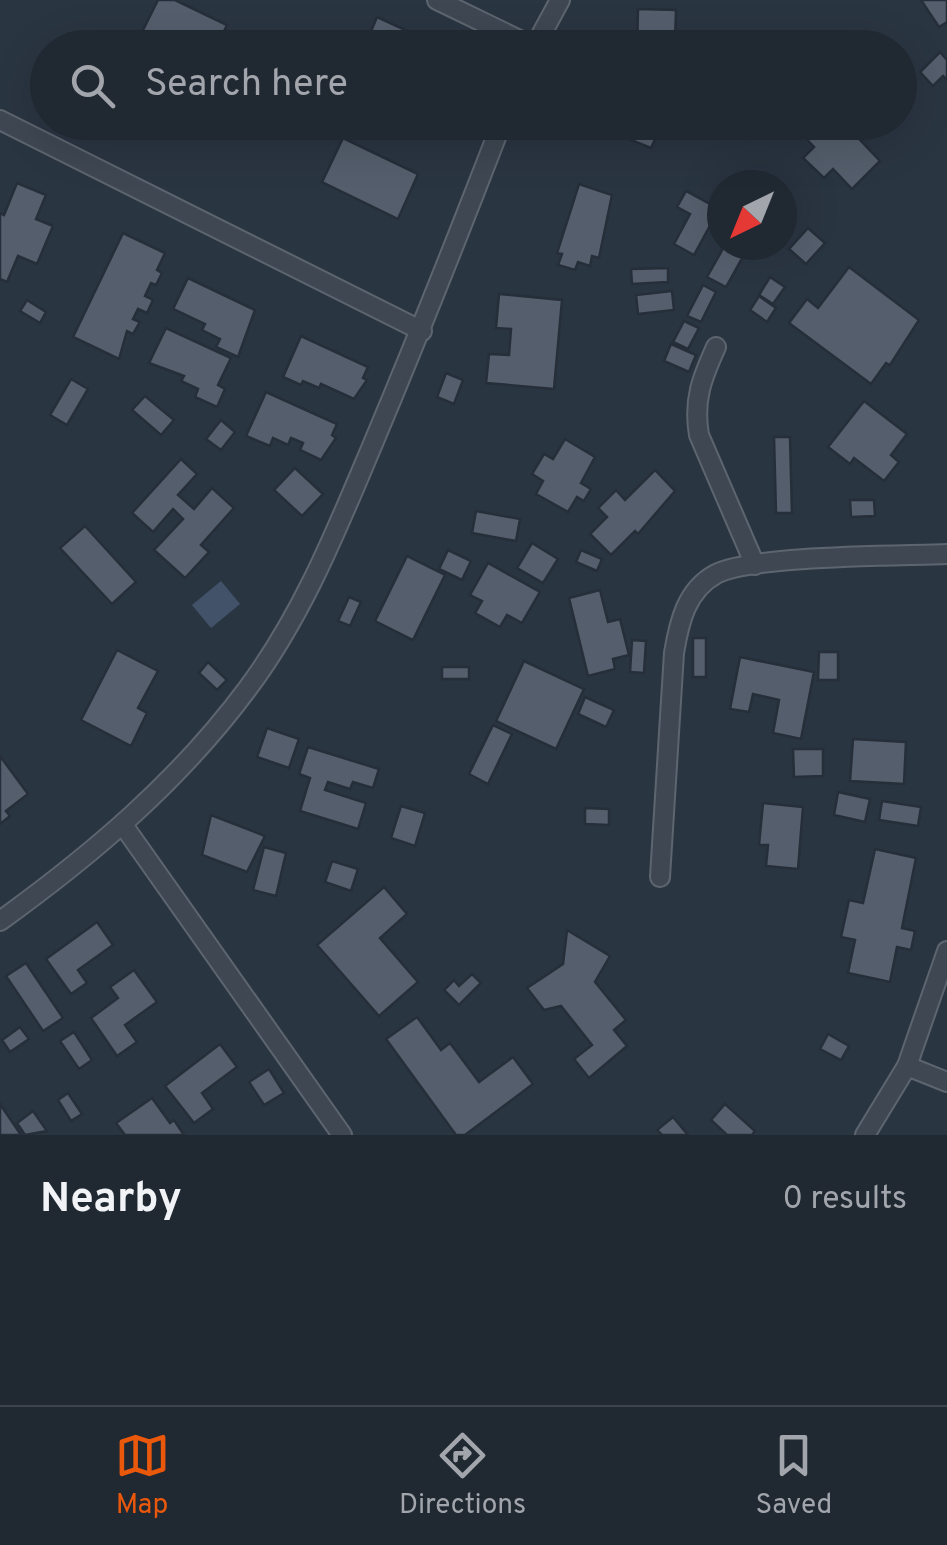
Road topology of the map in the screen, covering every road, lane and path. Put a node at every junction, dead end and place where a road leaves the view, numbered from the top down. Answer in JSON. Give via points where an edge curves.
{"nodes":[{"id":1,"x":437,"y":0,"type":"edge"},
{"id":2,"x":560,"y":0,"type":"edge"},
{"id":3,"x":499,"y":30,"type":"edge"},
{"id":4,"x":543,"y":30,"type":"edge"},
{"id":5,"x":0,"y":120,"type":"edge"},
{"id":6,"x":30,"y":135,"type":"edge"},
{"id":7,"x":40,"y":140,"type":"edge"},
{"id":8,"x":495,"y":140,"type":"edge"},
{"id":9,"x":422,"y":331,"type":"junction"},
{"id":10,"x":716,"y":347,"type":"dead end"},
{"id":11,"x":947,"y":554,"type":"edge"},
{"id":12,"x":755,"y":565,"type":"junction"},
{"id":13,"x":124,"y":824,"type":"junction"},
{"id":14,"x":660,"y":877,"type":"dead end"},
{"id":15,"x":0,"y":921,"type":"edge"},
{"id":16,"x":947,"y":951,"type":"edge"},
{"id":17,"x":906,"y":1066,"type":"junction"},
{"id":18,"x":947,"y":1082,"type":"edge"},
{"id":19,"x":342,"y":1135,"type":"edge"},
{"id":20,"x":866,"y":1135,"type":"edge"}],
"edges":[{"from":1,"to":3,"type":"street"},
{"from":2,"to":4,"type":"street"},
{"from":5,"to":6,"type":"street"},
{"from":7,"to":9,"type":"street"},
{"from":8,"to":9,"type":"street"},
{"from":9,"to":13,"type":"street","via":[[333,544],[296,614],[212,733]]},
{"from":10,"to":12,"type":"street","via":[[696,391],[697,424]]},
{"from":11,"to":12,"type":"street"},
{"from":12,"to":14,"type":"street","via":[[714,575],[688,601],[680,622]]},
{"from":13,"to":15,"type":"street"},
{"from":13,"to":19,"type":"street"},
{"from":16,"to":17,"type":"street"},
{"from":17,"to":18,"type":"street"},
{"from":17,"to":20,"type":"street"}]}
